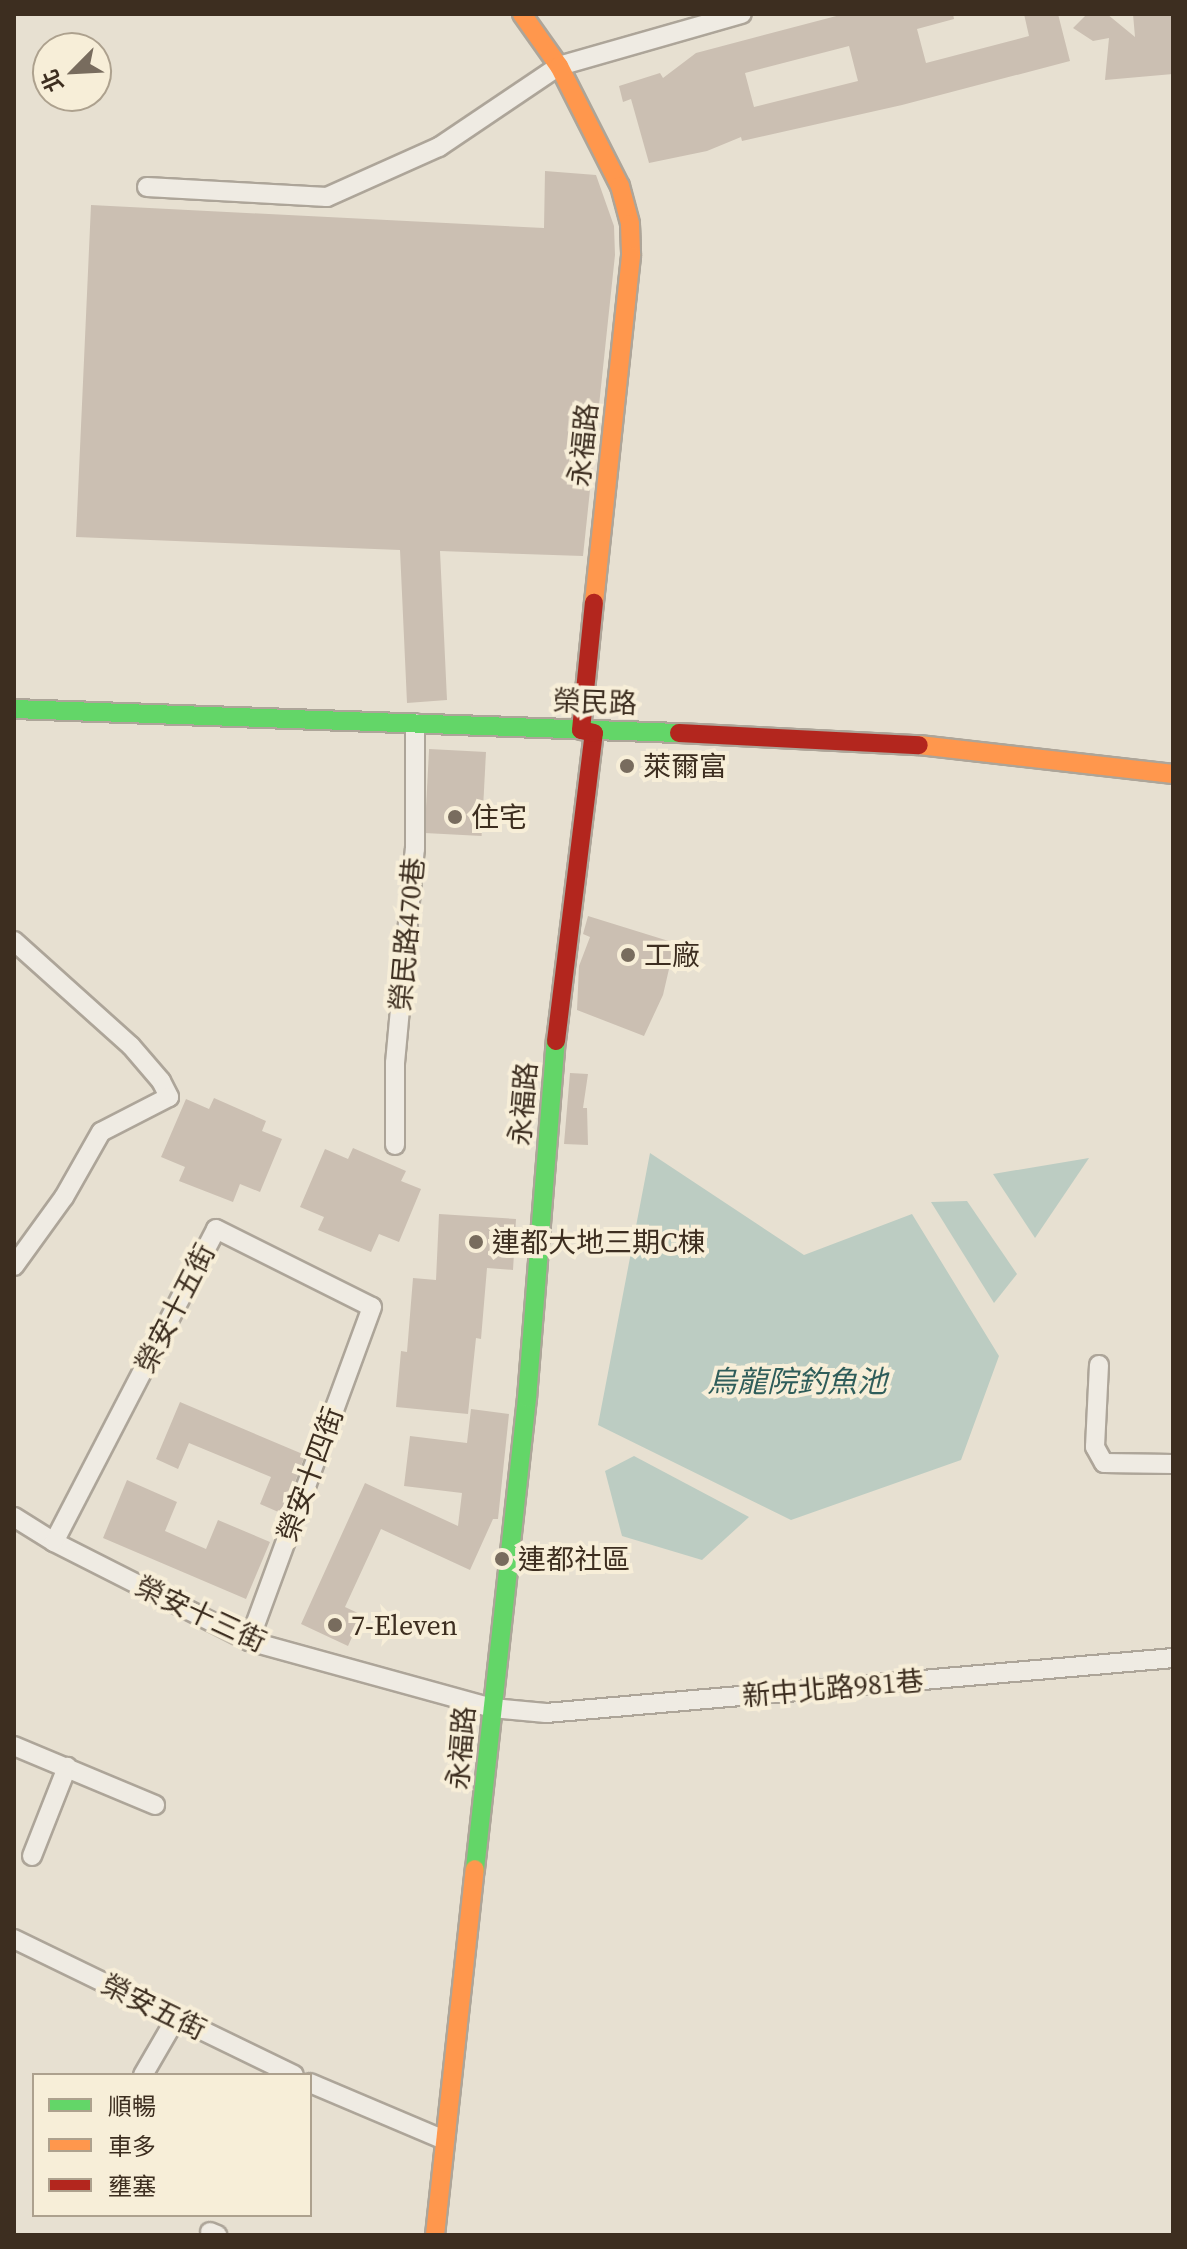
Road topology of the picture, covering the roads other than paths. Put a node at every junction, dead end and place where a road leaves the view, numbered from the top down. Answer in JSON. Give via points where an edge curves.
{"nodes":[{"id":1,"x":522,"y":14,"type":"edge"},
{"id":2,"x":742,"y":14,"type":"edge"},
{"id":3,"x":559,"y":66,"type":"junction"},
{"id":4,"x":147,"y":187,"type":"dead end"},
{"id":5,"x":14,"y":709,"type":"edge"},
{"id":6,"x":415,"y":723,"type":"junction"},
{"id":7,"x":581,"y":730,"type":"junction"},
{"id":8,"x":1173,"y":774,"type":"edge"},
{"id":9,"x":14,"y":941,"type":"edge"},
{"id":10,"x":395,"y":1145,"type":"dead end"},
{"id":11,"x":14,"y":1266,"type":"edge"},
{"id":12,"x":372,"y":1307,"type":"joint"},
{"id":13,"x":1099,"y":1365,"type":"dead end"},
{"id":14,"x":1173,"y":1464,"type":"edge"},
{"id":15,"x":14,"y":1517,"type":"edge"},
{"id":16,"x":54,"y":1542,"type":"junction"},
{"id":17,"x":249,"y":1641,"type":"junction"},
{"id":18,"x":1173,"y":1658,"type":"edge"},
{"id":19,"x":492,"y":1708,"type":"junction"},
{"id":20,"x":14,"y":1746,"type":"edge"},
{"id":21,"x":67,"y":1767,"type":"junction"},
{"id":22,"x":155,"y":1805,"type":"dead end"},
{"id":23,"x":32,"y":1856,"type":"dead end"},
{"id":24,"x":14,"y":1939,"type":"edge"},
{"id":25,"x":176,"y":2018,"type":"junction"},
{"id":26,"x":144,"y":2073,"type":"edge"},
{"id":27,"x":290,"y":2073,"type":"edge"},
{"id":28,"x":312,"y":2084,"type":"edge"},
{"id":29,"x":444,"y":2140,"type":"junction"},
{"id":30,"x":435,"y":2235,"type":"edge"}],
"edges":[{"from":1,"to":3,"type":"street","name":"永福路"},
{"from":2,"to":3,"type":"street"},
{"from":3,"to":4,"type":"street","via":[[439,147],[327,197]]},
{"from":3,"to":7,"type":"street","name":"永福路","via":[[620,186],[630,224],[631,256]]},
{"from":5,"to":6,"type":"street","name":"榮民路"},
{"from":6,"to":7,"type":"street","name":"榮民路"},
{"from":6,"to":10,"type":"street","name":"榮民路470巷","via":[[415,849],[395,1063]]},
{"from":7,"to":8,"type":"street","name":"榮民路","via":[[887,741]]},
{"from":7,"to":19,"type":"street","name":"永福路","via":[[594,733],[562,973],[527,1398]]},
{"from":9,"to":11,"type":"street","via":[[131,1046],[169,1097],[101,1132],[64,1197]]},
{"from":12,"to":16,"type":"street","name":"榮安十五街","via":[[216,1229]]},
{"from":12,"to":17,"type":"street","name":"榮安十四街"},
{"from":13,"to":14,"type":"street","via":[[1095,1447],[1104,1463]]},
{"from":15,"to":16,"type":"street","name":"榮安十三街"},
{"from":16,"to":17,"type":"street","name":"榮安十三街"},
{"from":17,"to":19,"type":"street","name":"榮安十三街"},
{"from":18,"to":19,"type":"street","name":"新中北路981巷","via":[[546,1713]]},
{"from":19,"to":29,"type":"street","name":"永福路"},
{"from":20,"to":21,"type":"street"},
{"from":21,"to":22,"type":"street"},
{"from":21,"to":23,"type":"street"},
{"from":24,"to":25,"type":"street","name":"榮安五街"},
{"from":25,"to":26,"type":"street"},
{"from":25,"to":27,"type":"street","name":"榮安五街"},
{"from":28,"to":29,"type":"street"},
{"from":29,"to":30,"type":"street","name":"永福路"}]}
